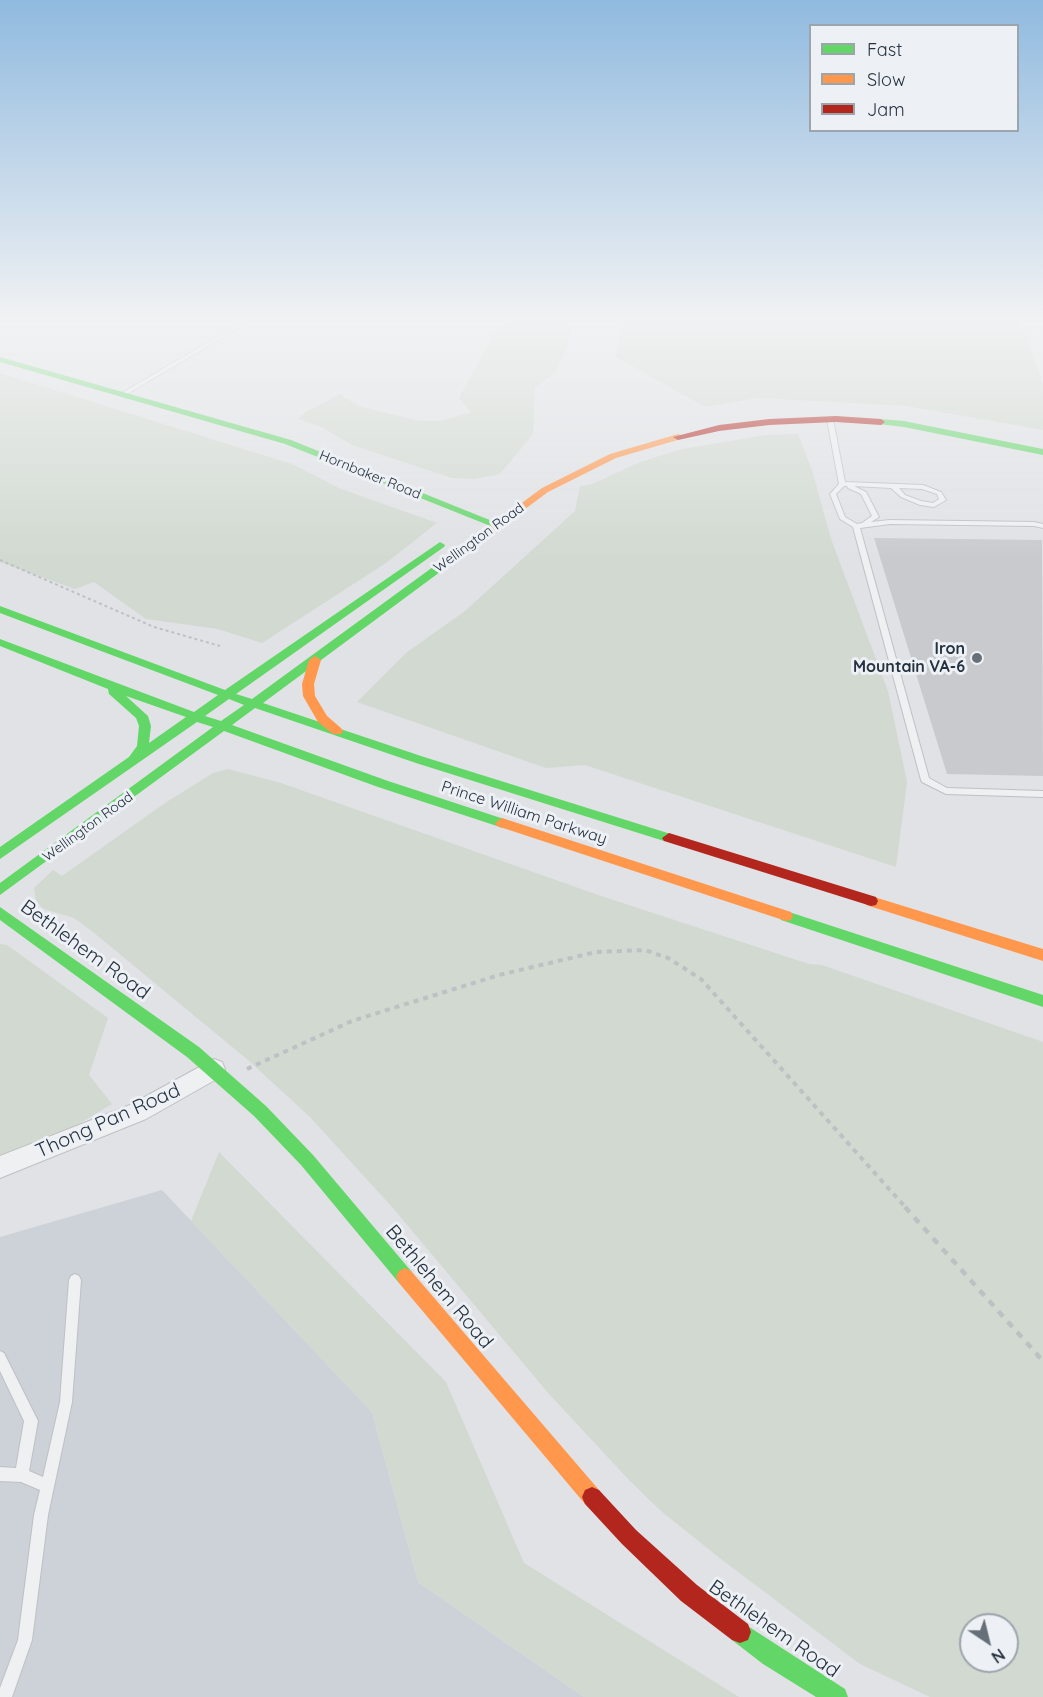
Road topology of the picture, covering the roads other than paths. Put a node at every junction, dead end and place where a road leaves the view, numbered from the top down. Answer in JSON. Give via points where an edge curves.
{"nodes":[{"id":1,"x":152,"y":401,"type":"edge"},
{"id":2,"x":830,"y":419,"type":"junction"},
{"id":3,"x":1043,"y":440,"type":"edge"},
{"id":4,"x":1043,"y":452,"type":"edge"},
{"id":5,"x":581,"y":456,"type":"dead end"},
{"id":6,"x":842,"y":484,"type":"junction"},
{"id":7,"x":894,"y":487,"type":"junction"},
{"id":8,"x":492,"y":508,"type":"dead end"},
{"id":9,"x":472,"y":522,"type":"junction"},
{"id":10,"x":497,"y":525,"type":"junction"},
{"id":11,"x":856,"y":526,"type":"junction"},
{"id":12,"x":1043,"y":526,"type":"edge"},
{"id":13,"x":452,"y":537,"type":"dead end"},
{"id":14,"x":0,"y":609,"type":"edge"},
{"id":15,"x":0,"y":642,"type":"edge"},
{"id":16,"x":315,"y":660,"type":"junction"},
{"id":17,"x":102,"y":683,"type":"junction"},
{"id":18,"x":225,"y":694,"type":"junction"},
{"id":19,"x":256,"y":705,"type":"junction"},
{"id":20,"x":194,"y":716,"type":"junction"},
{"id":21,"x":225,"y":728,"type":"junction"},
{"id":22,"x":339,"y":732,"type":"junction"},
{"id":23,"x":134,"y":759,"type":"junction"},
{"id":24,"x":1043,"y":794,"type":"edge"},
{"id":25,"x":0,"y":854,"type":"edge"},
{"id":26,"x":0,"y":890,"type":"edge"},
{"id":27,"x":0,"y":912,"type":"edge"},
{"id":28,"x":1043,"y":955,"type":"edge"},
{"id":29,"x":1043,"y":1000,"type":"edge"},
{"id":30,"x":220,"y":1075,"type":"junction"},
{"id":31,"x":0,"y":1167,"type":"edge"},
{"id":32,"x":75,"y":1280,"type":"dead end"},
{"id":33,"x":0,"y":1357,"type":"edge"},
{"id":34,"x":0,"y":1474,"type":"edge"},
{"id":35,"x":22,"y":1475,"type":"junction"},
{"id":36,"x":48,"y":1487,"type":"junction"},
{"id":37,"x":4,"y":1697,"type":"edge"},
{"id":38,"x":837,"y":1697,"type":"edge"}],
"edges":[{"from":1,"to":9,"type":"main road","name":"Hornbaker Road","via":[[288,442]]},
{"from":2,"to":4,"type":"main road","name":"Wellington Road","via":[[904,424]]},
{"from":2,"to":6,"type":"lane"},
{"from":2,"to":10,"type":"main road","name":"Wellington Road","via":[[719,428],[641,446],[567,477]]},
{"from":3,"to":5,"type":"main road","via":[[900,415],[804,412],[695,423],[632,437]]},
{"from":6,"to":7,"type":"lane"},
{"from":6,"to":11,"type":"lane","via":[[833,494],[842,518]]},
{"from":6,"to":11,"type":"lane","via":[[864,493],[876,517]]},
{"from":7,"to":7,"type":"lane","via":[[923,487],[939,493],[943,500],[934,505],[920,503]]},
{"from":8,"to":9,"type":"main road","name":"Wellington Road"},
{"from":9,"to":10,"type":"main road","name":"Hornbaker Road"},
{"from":10,"to":16,"type":"main road","name":"Wellington Road"},
{"from":11,"to":12,"type":"lane","via":[[890,522]]},
{"from":11,"to":24,"type":"lane","via":[[925,780],[946,791]]},
{"from":13,"to":18,"type":"main road","name":"Wellington Road"},
{"from":14,"to":18,"type":"main road","name":"Prince William Parkway"},
{"from":15,"to":17,"type":"main road","name":"Prince William Parkway"},
{"from":16,"to":19,"type":"main road","name":"Wellington Road"},
{"from":16,"to":22,"type":"main road","via":[[309,696],[322,719]]},
{"from":17,"to":20,"type":"main road","name":"Prince William Parkway"},
{"from":17,"to":23,"type":"main road","via":[[142,716],[146,726],[143,746]]},
{"from":18,"to":19,"type":"main road","name":"Prince William Parkway"},
{"from":18,"to":20,"type":"main road","name":"Wellington Road"},
{"from":19,"to":21,"type":"main road","name":"Wellington Road"},
{"from":19,"to":22,"type":"main road","name":"Prince William Parkway"},
{"from":20,"to":21,"type":"main road","name":"Prince William Parkway"},
{"from":20,"to":23,"type":"main road","name":"Wellington Road"},
{"from":21,"to":26,"type":"main road","name":"Wellington Road"},
{"from":21,"to":29,"type":"main road","name":"Prince William Parkway","via":[[383,784]]},
{"from":22,"to":28,"type":"main road","name":"Prince William Parkway"},
{"from":23,"to":25,"type":"main road","name":"Wellington Road"},
{"from":27,"to":30,"type":"main road","name":"Bethlehem Road"},
{"from":30,"to":31,"type":"street","name":"Thong Pan Road"},
{"from":30,"to":38,"type":"main road","name":"Bethlehem Road","via":[[307,1160],[576,1480],[629,1537],[698,1600],[771,1656]]},
{"from":32,"to":36,"type":"lane","via":[[66,1402]]},
{"from":33,"to":35,"type":"lane","via":[[31,1421]]},
{"from":34,"to":35,"type":"lane"},
{"from":35,"to":36,"type":"lane"},
{"from":36,"to":37,"type":"lane","via":[[25,1640]]}]}
